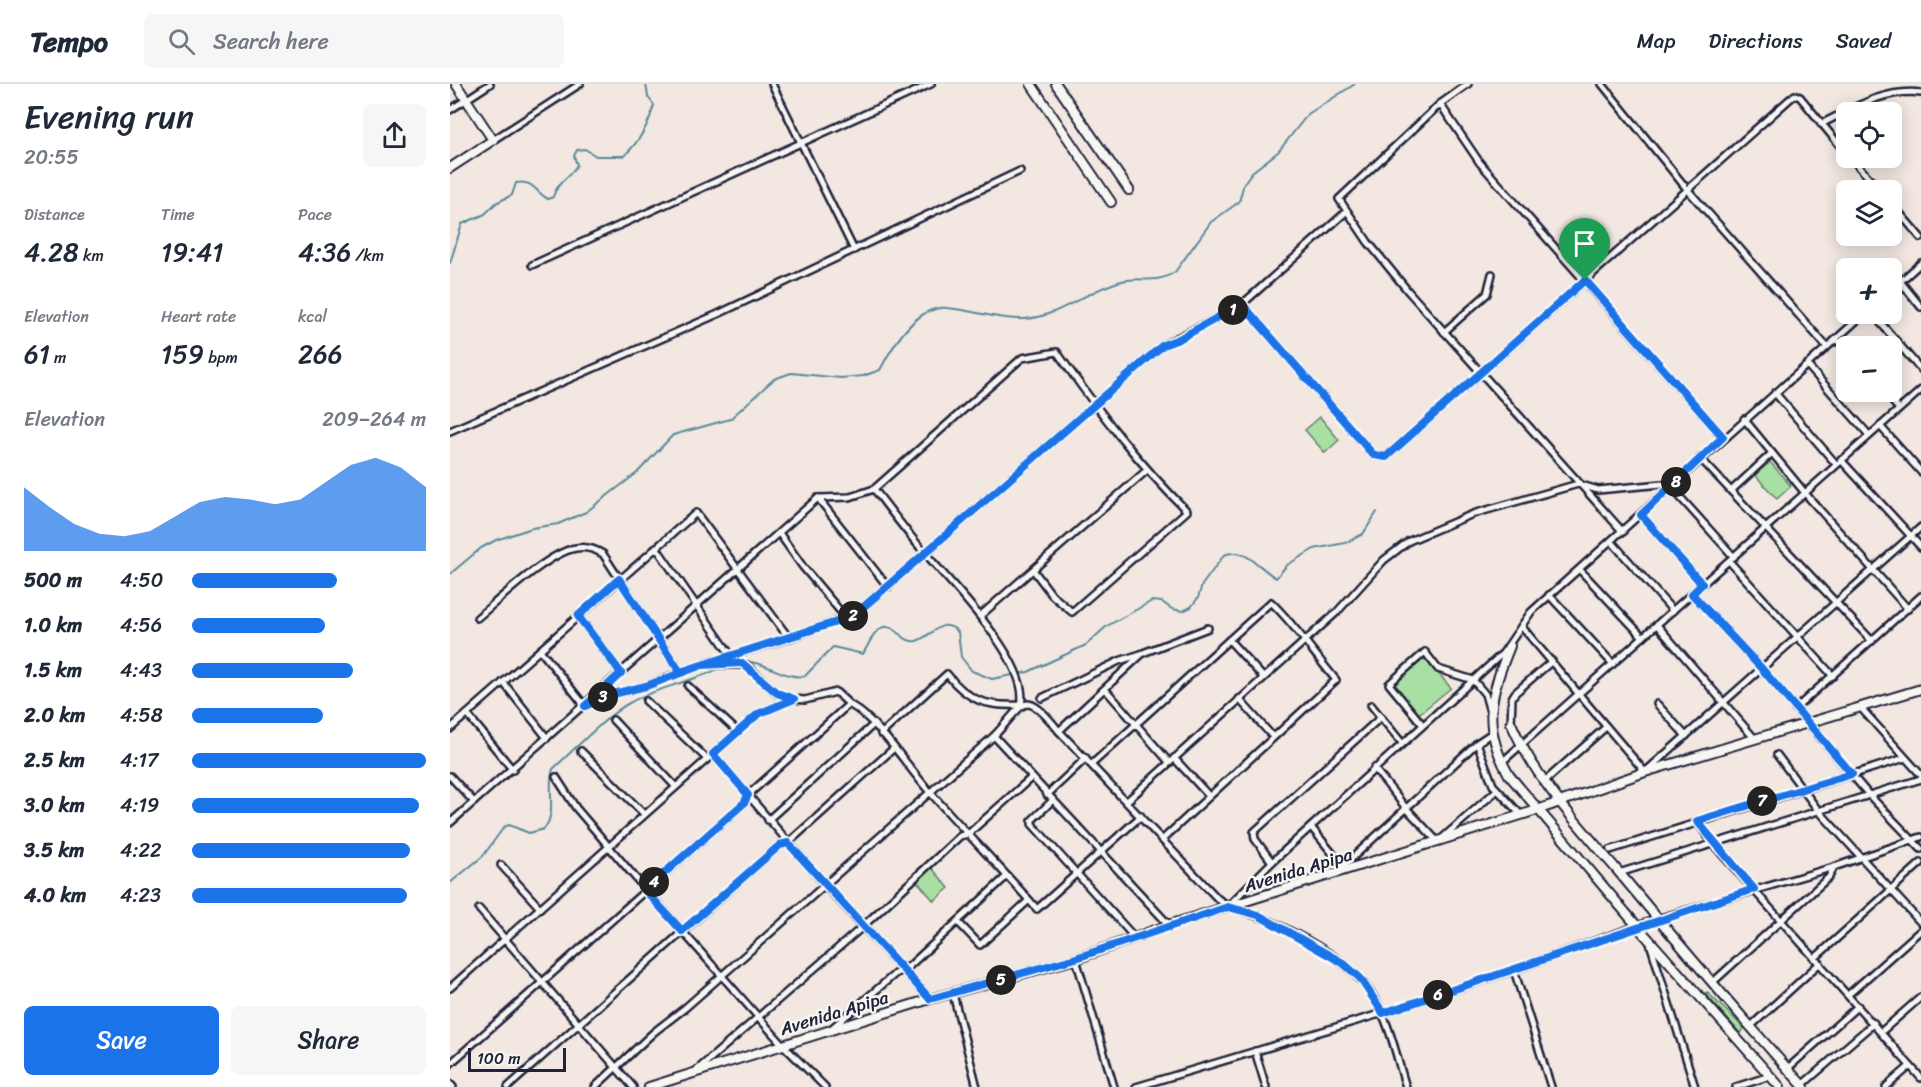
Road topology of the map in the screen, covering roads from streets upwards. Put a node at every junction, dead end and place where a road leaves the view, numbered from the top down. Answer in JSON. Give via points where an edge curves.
{"nodes":[{"id":1,"x":456,"y":84,"type":"edge"},
{"id":2,"x":490,"y":84,"type":"edge"},
{"id":3,"x":580,"y":84,"type":"edge"},
{"id":4,"x":772,"y":84,"type":"edge"},
{"id":5,"x":931,"y":84,"type":"edge"},
{"id":6,"x":1031,"y":84,"type":"edge"},
{"id":7,"x":1056,"y":84,"type":"edge"},
{"id":8,"x":1468,"y":84,"type":"edge"},
{"id":9,"x":1602,"y":84,"type":"edge"},
{"id":10,"x":1921,"y":93,"type":"edge"},
{"id":11,"x":466,"y":100,"type":"junction"},
{"id":12,"x":1440,"y":104,"type":"junction"},
{"id":13,"x":450,"y":110,"type":"edge"},
{"id":14,"x":1821,"y":124,"type":"junction"},
{"id":15,"x":493,"y":140,"type":"junction"},
{"id":16,"x":1836,"y":141,"type":"edge"},
{"id":17,"x":801,"y":144,"type":"junction"},
{"id":18,"x":450,"y":168,"type":"edge"},
{"id":19,"x":1860,"y":168,"type":"edge"},
{"id":20,"x":1020,"y":171,"type":"dead end"},
{"id":21,"x":1871,"y":180,"type":"edge"},
{"id":22,"x":1687,"y":189,"type":"junction"},
{"id":23,"x":1129,"y":190,"type":"dead end"},
{"id":24,"x":1111,"y":202,"type":"dead end"},
{"id":25,"x":1346,"y":212,"type":"junction"},
{"id":26,"x":1902,"y":216,"type":"edge"},
{"id":27,"x":1921,"y":238,"type":"edge"},
{"id":28,"x":854,"y":250,"type":"junction"},
{"id":29,"x":1921,"y":263,"type":"edge"},
{"id":30,"x":532,"y":265,"type":"dead end"},
{"id":31,"x":1492,"y":274,"type":"dead end"},
{"id":32,"x":1902,"y":279,"type":"edge"},
{"id":33,"x":1585,"y":280,"type":"junction"},
{"id":34,"x":1902,"y":283,"type":"edge"},
{"id":35,"x":1242,"y":304,"type":"junction"},
{"id":36,"x":1921,"y":307,"type":"edge"},
{"id":37,"x":1853,"y":324,"type":"edge"},
{"id":38,"x":1882,"y":324,"type":"edge"},
{"id":39,"x":1444,"y":332,"type":"junction"},
{"id":40,"x":1839,"y":336,"type":"edge"},
{"id":41,"x":1836,"y":339,"type":"edge"},
{"id":42,"x":1827,"y":347,"type":"junction"},
{"id":43,"x":1807,"y":365,"type":"junction"},
{"id":44,"x":1921,"y":370,"type":"edge"},
{"id":45,"x":1480,"y":372,"type":"junction"},
{"id":46,"x":1775,"y":393,"type":"junction"},
{"id":47,"x":1920,"y":393,"type":"edge"},
{"id":48,"x":1893,"y":402,"type":"edge"},
{"id":49,"x":1093,"y":404,"type":"junction"},
{"id":50,"x":1899,"y":409,"type":"junction"},
{"id":51,"x":1744,"y":419,"type":"junction"},
{"id":52,"x":1880,"y":426,"type":"junction"},
{"id":53,"x":450,"y":431,"type":"edge"},
{"id":54,"x":1869,"y":435,"type":"junction"},
{"id":55,"x":1723,"y":437,"type":"junction"},
{"id":56,"x":1772,"y":453,"type":"junction"},
{"id":57,"x":1700,"y":458,"type":"junction"},
{"id":58,"x":1839,"y":462,"type":"junction"},
{"id":59,"x":1146,"y":471,"type":"junction"},
{"id":60,"x":1921,"y":472,"type":"edge"},
{"id":61,"x":1578,"y":484,"type":"junction"},
{"id":62,"x":1671,"y":487,"type":"junction"},
{"id":63,"x":874,"y":489,"type":"junction"},
{"id":64,"x":1731,"y":491,"type":"junction"},
{"id":65,"x":1805,"y":492,"type":"junction"},
{"id":66,"x":818,"y":498,"type":"junction"},
{"id":67,"x":1641,"y":515,"type":"junction"},
{"id":68,"x":1921,"y":527,"type":"edge"},
{"id":69,"x":1765,"y":529,"type":"junction"},
{"id":70,"x":779,"y":532,"type":"junction"},
{"id":71,"x":1623,"y":532,"type":"junction"},
{"id":72,"x":1911,"y":536,"type":"junction"},
{"id":73,"x":1612,"y":542,"type":"junction"},
{"id":74,"x":656,"y":547,"type":"junction"},
{"id":75,"x":1921,"y":547,"type":"edge"},
{"id":76,"x":925,"y":554,"type":"junction"},
{"id":77,"x":1731,"y":559,"type":"junction"},
{"id":78,"x":737,"y":568,"type":"junction"},
{"id":79,"x":1580,"y":570,"type":"junction"},
{"id":80,"x":1034,"y":571,"type":"junction"},
{"id":81,"x":1873,"y":571,"type":"junction"},
{"id":82,"x":619,"y":579,"type":"junction"},
{"id":83,"x":1702,"y":584,"type":"junction"},
{"id":84,"x":888,"y":587,"type":"junction"},
{"id":85,"x":1692,"y":594,"type":"junction"},
{"id":86,"x":1549,"y":596,"type":"junction"},
{"id":87,"x":1921,"y":596,"type":"edge"},
{"id":88,"x":1835,"y":603,"type":"junction"},
{"id":89,"x":696,"y":605,"type":"junction"},
{"id":90,"x":1908,"y":609,"type":"junction"},
{"id":91,"x":1672,"y":611,"type":"junction"},
{"id":92,"x":578,"y":616,"type":"junction"},
{"id":93,"x":980,"y":616,"type":"junction"},
{"id":94,"x":477,"y":618,"type":"dead end"},
{"id":95,"x":846,"y":618,"type":"junction"},
{"id":96,"x":1657,"y":625,"type":"junction"},
{"id":97,"x":1522,"y":627,"type":"junction"},
{"id":98,"x":1208,"y":628,"type":"dead end"},
{"id":99,"x":1799,"y":636,"type":"junction"},
{"id":100,"x":1643,"y":637,"type":"junction"},
{"id":101,"x":659,"y":638,"type":"junction"},
{"id":102,"x":789,"y":638,"type":"junction"},
{"id":103,"x":1229,"y":640,"type":"junction"},
{"id":104,"x":1872,"y":641,"type":"junction"},
{"id":105,"x":1303,"y":642,"type":"junction"},
{"id":106,"x":1509,"y":646,"type":"junction"},
{"id":107,"x":540,"y":650,"type":"junction"},
{"id":108,"x":1143,"y":653,"type":"junction"},
{"id":109,"x":732,"y":657,"type":"junction"},
{"id":110,"x":1552,"y":661,"type":"junction"},
{"id":111,"x":1613,"y":664,"type":"junction"},
{"id":112,"x":702,"y":665,"type":"junction"},
{"id":113,"x":1762,"y":669,"type":"junction"},
{"id":114,"x":680,"y":672,"type":"junction"},
{"id":115,"x":621,"y":673,"type":"junction"},
{"id":116,"x":1833,"y":676,"type":"junction"},
{"id":117,"x":1263,"y":677,"type":"junction"},
{"id":118,"x":1473,"y":680,"type":"junction"},
{"id":119,"x":503,"y":682,"type":"junction"},
{"id":120,"x":688,"y":686,"type":"dead end"},
{"id":121,"x":1105,"y":689,"type":"junction"},
{"id":122,"x":1920,"y":691,"type":"edge"},
{"id":123,"x":1579,"y":695,"type":"junction"},
{"id":124,"x":1042,"y":698,"type":"dead end"},
{"id":125,"x":794,"y":699,"type":"junction"},
{"id":126,"x":1239,"y":699,"type":"junction"},
{"id":127,"x":646,"y":701,"type":"dead end"},
{"id":128,"x":1724,"y":702,"type":"junction"},
{"id":129,"x":849,"y":704,"type":"junction"},
{"id":130,"x":1657,"y":704,"type":"dead end"},
{"id":131,"x":1021,"y":705,"type":"junction"},
{"id":132,"x":1371,"y":705,"type":"dead end"},
{"id":133,"x":585,"y":706,"type":"junction"},
{"id":134,"x":1860,"y":707,"type":"junction"},
{"id":135,"x":1795,"y":709,"type":"junction"},
{"id":136,"x":467,"y":714,"type":"junction"},
{"id":137,"x":1381,"y":717,"type":"junction"},
{"id":138,"x":1491,"y":717,"type":"junction"},
{"id":139,"x":613,"y":720,"type":"dead end"},
{"id":140,"x":1808,"y":722,"type":"junction"},
{"id":141,"x":1511,"y":723,"type":"joint"},
{"id":142,"x":1422,"y":724,"type":"junction"},
{"id":143,"x":873,"y":725,"type":"junction"},
{"id":144,"x":1135,"y":725,"type":"junction"},
{"id":145,"x":1606,"y":727,"type":"junction"},
{"id":146,"x":450,"y":729,"type":"edge"},
{"id":147,"x":1059,"y":731,"type":"junction"},
{"id":148,"x":738,"y":732,"type":"junction"},
{"id":149,"x":1492,"y":733,"type":"junction"},
{"id":150,"x":881,"y":734,"type":"junction"},
{"id":151,"x":994,"y":736,"type":"junction"},
{"id":152,"x":1686,"y":736,"type":"junction"},
{"id":153,"x":1273,"y":737,"type":"junction"},
{"id":154,"x":548,"y":738,"type":"junction"},
{"id":155,"x":1754,"y":738,"type":"junction"},
{"id":156,"x":1477,"y":742,"type":"junction"},
{"id":157,"x":1402,"y":743,"type":"junction"},
{"id":158,"x":1521,"y":746,"type":"junction"},
{"id":159,"x":893,"y":749,"type":"junction"},
{"id":160,"x":581,"y":751,"type":"dead end"},
{"id":161,"x":713,"y":754,"type":"junction"},
{"id":162,"x":1777,"y":755,"type":"dead end"},
{"id":163,"x":1086,"y":758,"type":"junction"},
{"id":164,"x":1905,"y":758,"type":"junction"},
{"id":165,"x":707,"y":759,"type":"junction"},
{"id":166,"x":1172,"y":760,"type":"junction"},
{"id":167,"x":1502,"y":762,"type":"junction"},
{"id":168,"x":1092,"y":764,"type":"junction"},
{"id":169,"x":1374,"y":768,"type":"junction"},
{"id":170,"x":513,"y":770,"type":"junction"},
{"id":171,"x":1645,"y":772,"type":"junction"},
{"id":172,"x":1852,"y":774,"type":"junction"},
{"id":173,"x":450,"y":776,"type":"edge"},
{"id":174,"x":556,"y":777,"type":"dead end"},
{"id":175,"x":1921,"y":777,"type":"edge"},
{"id":176,"x":1031,"y":778,"type":"junction"},
{"id":177,"x":1545,"y":781,"type":"junction"},
{"id":178,"x":675,"y":786,"type":"junction"},
{"id":179,"x":1801,"y":788,"type":"junction"},
{"id":180,"x":1496,"y":790,"type":"junction"},
{"id":181,"x":928,"y":791,"type":"junction"},
{"id":182,"x":748,"y":795,"type":"junction"},
{"id":183,"x":1047,"y":795,"type":"junction"},
{"id":184,"x":1869,"y":795,"type":"junction"},
{"id":185,"x":1209,"y":796,"type":"junction"},
{"id":186,"x":1052,"y":801,"type":"junction"},
{"id":187,"x":1127,"y":801,"type":"junction"},
{"id":188,"x":474,"y":802,"type":"junction"},
{"id":189,"x":1560,"y":802,"type":"junction"},
{"id":190,"x":1406,"y":808,"type":"junction"},
{"id":191,"x":1537,"y":810,"type":"junction"},
{"id":192,"x":1818,"y":810,"type":"junction"},
{"id":193,"x":644,"y":814,"type":"junction"},
{"id":194,"x":1141,"y":816,"type":"junction"},
{"id":195,"x":1521,"y":816,"type":"junction"},
{"id":196,"x":768,"y":820,"type":"junction"},
{"id":197,"x":1697,"y":821,"type":"junction"},
{"id":198,"x":450,"y":823,"type":"edge"},
{"id":199,"x":1311,"y":827,"type":"junction"},
{"id":200,"x":968,"y":834,"type":"junction"},
{"id":201,"x":1921,"y":837,"type":"edge"},
{"id":202,"x":1163,"y":839,"type":"junction"},
{"id":203,"x":1912,"y":840,"type":"junction"},
{"id":204,"x":1438,"y":842,"type":"junction"},
{"id":205,"x":788,"y":843,"type":"junction"},
{"id":206,"x":1712,"y":843,"type":"junction"},
{"id":207,"x":608,"y":846,"type":"junction"},
{"id":208,"x":1921,"y":849,"type":"edge"},
{"id":209,"x":1610,"y":850,"type":"dead end"},
{"id":210,"x":1101,"y":851,"type":"junction"},
{"id":211,"x":1862,"y":856,"type":"junction"},
{"id":212,"x":1272,"y":861,"type":"junction"},
{"id":213,"x":1921,"y":863,"type":"edge"},
{"id":214,"x":501,"y":865,"type":"dead end"},
{"id":215,"x":1343,"y":866,"type":"junction"},
{"id":216,"x":1834,"y":867,"type":"junction"},
{"id":217,"x":1077,"y":873,"type":"junction"},
{"id":218,"x":1619,"y":873,"type":"junction"},
{"id":219,"x":1334,"y":875,"type":"junction"},
{"id":220,"x":1007,"y":876,"type":"junction"},
{"id":221,"x":825,"y":885,"type":"junction"},
{"id":222,"x":1754,"y":889,"type":"junction"},
{"id":223,"x":645,"y":890,"type":"junction"},
{"id":224,"x":1892,"y":890,"type":"junction"},
{"id":225,"x":1029,"y":900,"type":"junction"},
{"id":226,"x":1228,"y":907,"type":"junction"},
{"id":227,"x":540,"y":908,"type":"junction"},
{"id":228,"x":479,"y":909,"type":"dead end"},
{"id":229,"x":1657,"y":920,"type":"junction"},
{"id":230,"x":1782,"y":921,"type":"junction"},
{"id":231,"x":958,"y":922,"type":"junction"},
{"id":232,"x":1921,"y":922,"type":"edge"},
{"id":233,"x":863,"y":924,"type":"junction"},
{"id":234,"x":1169,"y":925,"type":"junction"},
{"id":235,"x":1637,"y":926,"type":"junction"},
{"id":236,"x":1921,"y":930,"type":"edge"},
{"id":237,"x":682,"y":931,"type":"junction"},
{"id":238,"x":1135,"y":938,"type":"junction"},
{"id":239,"x":505,"y":939,"type":"junction"},
{"id":240,"x":1648,"y":939,"type":"junction"},
{"id":241,"x":1815,"y":957,"type":"junction"},
{"id":242,"x":1076,"y":958,"type":"junction"},
{"id":243,"x":1820,"y":963,"type":"junction"},
{"id":244,"x":905,"y":970,"type":"junction"},
{"id":245,"x":1514,"y":970,"type":"junction"},
{"id":246,"x":722,"y":976,"type":"junction"},
{"id":247,"x":542,"y":981,"type":"junction"},
{"id":248,"x":1712,"y":983,"type":"junction"},
{"id":249,"x":450,"y":988,"type":"edge"},
{"id":250,"x":953,"y":994,"type":"junction"},
{"id":251,"x":1849,"y":994,"type":"junction"},
{"id":252,"x":1921,"y":997,"type":"edge"},
{"id":253,"x":930,"y":999,"type":"junction"},
{"id":254,"x":1858,"y":1006,"type":"junction"},
{"id":255,"x":1383,"y":1013,"type":"junction"},
{"id":256,"x":760,"y":1018,"type":"junction"},
{"id":257,"x":579,"y":1023,"type":"junction"},
{"id":258,"x":1874,"y":1023,"type":"junction"},
{"id":259,"x":1751,"y":1026,"type":"junction"},
{"id":260,"x":828,"y":1031,"type":"junction"},
{"id":261,"x":1881,"y":1032,"type":"junction"},
{"id":262,"x":783,"y":1045,"type":"junction"},
{"id":263,"x":1255,"y":1051,"type":"junction"},
{"id":264,"x":450,"y":1064,"type":"edge"},
{"id":265,"x":1910,"y":1066,"type":"junction"},
{"id":266,"x":618,"y":1067,"type":"junction"},
{"id":267,"x":1787,"y":1069,"type":"junction"},
{"id":268,"x":694,"y":1073,"type":"junction"},
{"id":269,"x":1770,"y":1076,"type":"junction"},
{"id":270,"x":1921,"y":1078,"type":"edge"},
{"id":271,"x":1803,"y":1086,"type":"edge"},
{"id":272,"x":508,"y":1087,"type":"edge"},
{"id":273,"x":596,"y":1087,"type":"edge"},
{"id":274,"x":633,"y":1087,"type":"edge"},
{"id":275,"x":649,"y":1087,"type":"edge"},
{"id":276,"x":825,"y":1087,"type":"edge"},
{"id":277,"x":977,"y":1087,"type":"edge"},
{"id":278,"x":1114,"y":1087,"type":"edge"},
{"id":279,"x":1136,"y":1087,"type":"edge"},
{"id":280,"x":1266,"y":1087,"type":"edge"},
{"id":281,"x":1406,"y":1087,"type":"edge"},
{"id":282,"x":1551,"y":1087,"type":"edge"},
{"id":283,"x":1695,"y":1087,"type":"edge"},
{"id":284,"x":1736,"y":1087,"type":"edge"},
{"id":285,"x":1780,"y":1087,"type":"edge"},
{"id":286,"x":1886,"y":1087,"type":"edge"}],
"edges":[{"from":1,"to":11,"type":"street"},
{"from":2,"to":11,"type":"street"},
{"from":3,"to":15,"type":"street"},
{"from":4,"to":17,"type":"street"},
{"from":5,"to":17,"type":"street"},
{"from":6,"to":24,"type":"street"},
{"from":7,"to":23,"type":"street"},
{"from":8,"to":12,"type":"street"},
{"from":9,"to":22,"type":"street"},
{"from":10,"to":14,"type":"street","via":[[1912,91],[1867,101]]},
{"from":11,"to":13,"type":"street"},
{"from":11,"to":15,"type":"street"},
{"from":12,"to":25,"type":"street","via":[[1339,199]]},
{"from":12,"to":33,"type":"street","via":[[1480,162]]},
{"from":14,"to":16,"type":"street"},
{"from":14,"to":22,"type":"street","via":[[1795,95]]},
{"from":15,"to":18,"type":"street"},
{"from":17,"to":28,"type":"street"},
{"from":17,"to":30,"type":"street"},
{"from":19,"to":21,"type":"street"},
{"from":20,"to":28,"type":"street"},
{"from":22,"to":33,"type":"street"},
{"from":22,"to":42,"type":"street"},
{"from":25,"to":35,"type":"street"},
{"from":25,"to":39,"type":"street"},
{"from":26,"to":27,"type":"street"},
{"from":28,"to":53,"type":"street"},
{"from":29,"to":32,"type":"street"},
{"from":31,"to":39,"type":"street","via":[[1487,294]]},
{"from":33,"to":45,"type":"street"},
{"from":33,"to":55,"type":"street"},
{"from":34,"to":36,"type":"street"},
{"from":35,"to":45,"type":"street","via":[[1370,451],[1380,457],[1386,457]]},
{"from":35,"to":49,"type":"street","via":[[1163,345]]},
{"from":37,"to":40,"type":"street"},
{"from":38,"to":44,"type":"street"},
{"from":39,"to":45,"type":"street"},
{"from":41,"to":42,"type":"street"},
{"from":42,"to":43,"type":"street"},
{"from":43,"to":46,"type":"street"},
{"from":43,"to":54,"type":"street"},
{"from":45,"to":61,"type":"street"},
{"from":46,"to":51,"type":"street"},
{"from":46,"to":58,"type":"street"},
{"from":47,"to":50,"type":"street"},
{"from":48,"to":50,"type":"street"},
{"from":49,"to":59,"type":"street"},
{"from":49,"to":63,"type":"street","via":[[1057,352],[1022,358]]},
{"from":49,"to":76,"type":"street"},
{"from":50,"to":52,"type":"street"},
{"from":51,"to":55,"type":"street"},
{"from":51,"to":56,"type":"street"},
{"from":52,"to":54,"type":"street"},
{"from":52,"to":60,"type":"street"},
{"from":54,"to":58,"type":"street"},
{"from":55,"to":57,"type":"street"},
{"from":56,"to":64,"type":"street"},
{"from":56,"to":65,"type":"street"},
{"from":57,"to":62,"type":"street"},
{"from":57,"to":64,"type":"street"},
{"from":58,"to":65,"type":"street"},
{"from":58,"to":72,"type":"street"},
{"from":59,"to":80,"type":"street"},
{"from":59,"to":80,"type":"street","via":[[1186,512],[1072,612],[1061,605]]},
{"from":61,"to":62,"type":"street","via":[[1598,490],[1656,484]]},
{"from":61,"to":71,"type":"street","via":[[1607,510]]},
{"from":61,"to":105,"type":"street","via":[[1483,511],[1409,541],[1394,551]]},
{"from":62,"to":67,"type":"street"},
{"from":62,"to":77,"type":"street"},
{"from":63,"to":66,"type":"street","via":[[850,497]]},
{"from":63,"to":76,"type":"street"},
{"from":64,"to":69,"type":"street"},
{"from":65,"to":69,"type":"street"},
{"from":65,"to":81,"type":"street"},
{"from":66,"to":70,"type":"street"},
{"from":66,"to":84,"type":"street"},
{"from":67,"to":71,"type":"street"},
{"from":67,"to":83,"type":"street"},
{"from":68,"to":72,"type":"street"},
{"from":69,"to":77,"type":"street"},
{"from":69,"to":88,"type":"street"},
{"from":70,"to":78,"type":"street"},
{"from":70,"to":95,"type":"street"},
{"from":71,"to":73,"type":"street"},
{"from":72,"to":75,"type":"street"},
{"from":72,"to":81,"type":"street"},
{"from":73,"to":79,"type":"street"},
{"from":73,"to":91,"type":"street"},
{"from":74,"to":78,"type":"street","via":[[696,513]]},
{"from":74,"to":82,"type":"street"},
{"from":74,"to":89,"type":"street"},
{"from":76,"to":84,"type":"street"},
{"from":76,"to":93,"type":"street"},
{"from":77,"to":83,"type":"street"},
{"from":77,"to":99,"type":"street"},
{"from":78,"to":89,"type":"street"},
{"from":78,"to":102,"type":"street"},
{"from":79,"to":86,"type":"street"},
{"from":79,"to":100,"type":"street"},
{"from":80,"to":93,"type":"street"},
{"from":81,"to":88,"type":"street"},
{"from":81,"to":90,"type":"street"},
{"from":82,"to":92,"type":"street"},
{"from":82,"to":94,"type":"street","via":[[600,552],[574,548],[533,571]]},
{"from":82,"to":101,"type":"street"},
{"from":83,"to":85,"type":"street"},
{"from":84,"to":95,"type":"street"},
{"from":85,"to":91,"type":"street"},
{"from":85,"to":113,"type":"street"},
{"from":86,"to":97,"type":"street","via":[[1531,612]]},
{"from":86,"to":111,"type":"street"},
{"from":87,"to":90,"type":"street"},
{"from":88,"to":99,"type":"street"},
{"from":88,"to":104,"type":"street"},
{"from":89,"to":101,"type":"street"},
{"from":89,"to":109,"type":"street"},
{"from":90,"to":104,"type":"street"},
{"from":91,"to":96,"type":"street"},
{"from":92,"to":107,"type":"street"},
{"from":92,"to":115,"type":"street"},
{"from":93,"to":131,"type":"street","via":[[1018,675],[1023,689]]},
{"from":95,"to":102,"type":"street"},
{"from":96,"to":100,"type":"street"},
{"from":96,"to":128,"type":"street"},
{"from":97,"to":106,"type":"street"},
{"from":97,"to":110,"type":"street"},
{"from":98,"to":108,"type":"street"},
{"from":99,"to":113,"type":"street"},
{"from":99,"to":116,"type":"street"},
{"from":100,"to":111,"type":"street"},
{"from":101,"to":114,"type":"street"},
{"from":101,"to":115,"type":"street"},
{"from":102,"to":109,"type":"street"},
{"from":103,"to":105,"type":"street","via":[[1271,602],[1295,625]]},
{"from":103,"to":117,"type":"street"},
{"from":103,"to":144,"type":"street"},
{"from":104,"to":116,"type":"street"},
{"from":105,"to":117,"type":"street"},
{"from":105,"to":153,"type":"street","via":[[1336,680]]},
{"from":106,"to":118,"type":"street"},
{"from":106,"to":138,"type":"street","via":[[1497,680]]},
{"from":107,"to":119,"type":"street"},
{"from":107,"to":133,"type":"street"},
{"from":108,"to":121,"type":"street"},
{"from":108,"to":124,"type":"street"},
{"from":109,"to":112,"type":"street"},
{"from":110,"to":123,"type":"street"},
{"from":110,"to":141,"type":"street","via":[[1515,693]]},
{"from":111,"to":123,"type":"street"},
{"from":112,"to":114,"type":"street"},
{"from":112,"to":125,"type":"street","via":[[742,663],[777,693]]},
{"from":113,"to":128,"type":"street"},
{"from":113,"to":135,"type":"street"},
{"from":114,"to":133,"type":"street"},
{"from":115,"to":133,"type":"street"},
{"from":116,"to":135,"type":"street"},
{"from":117,"to":126,"type":"street"},
{"from":118,"to":138,"type":"street","via":[[1485,694]]},
{"from":118,"to":142,"type":"street"},
{"from":118,"to":142,"type":"street","via":[[1443,671],[1425,652],[1396,677],[1389,684]]},
{"from":119,"to":136,"type":"street"},
{"from":119,"to":154,"type":"street"},
{"from":120,"to":148,"type":"street"},
{"from":121,"to":144,"type":"street"},
{"from":121,"to":147,"type":"street"},
{"from":122,"to":134,"type":"street","name":"Avenida Apipa"},
{"from":123,"to":145,"type":"street"},
{"from":123,"to":158,"type":"street"},
{"from":125,"to":129,"type":"street","via":[[836,692]]},
{"from":125,"to":148,"type":"street","via":[[758,714]]},
{"from":126,"to":153,"type":"street"},
{"from":126,"to":166,"type":"street"},
{"from":127,"to":165,"type":"street"},
{"from":128,"to":152,"type":"street"},
{"from":128,"to":155,"type":"street"},
{"from":129,"to":143,"type":"street"},
{"from":129,"to":182,"type":"street"},
{"from":130,"to":152,"type":"street"},
{"from":131,"to":147,"type":"street","via":[[1037,706]]},
{"from":131,"to":150,"type":"street","via":[[1003,706],[970,697],[947,674]]},
{"from":131,"to":151,"type":"street"},
{"from":132,"to":137,"type":"street"},
{"from":133,"to":154,"type":"street"},
{"from":134,"to":140,"type":"street","name":"Avenida Apipa"},
{"from":134,"to":164,"type":"street"},
{"from":135,"to":140,"type":"street"},
{"from":136,"to":146,"type":"street"},
{"from":136,"to":170,"type":"street"},
{"from":137,"to":157,"type":"street"},
{"from":137,"to":212,"type":"street","via":[[1254,832],[1254,839]]},
{"from":138,"to":149,"type":"street"},
{"from":139,"to":178,"type":"street"},
{"from":140,"to":155,"type":"street","name":"Avenida Apipa"},
{"from":140,"to":172,"type":"street"},
{"from":141,"to":158,"type":"street"},
{"from":142,"to":157,"type":"street"},
{"from":143,"to":150,"type":"street"},
{"from":143,"to":196,"type":"street"},
{"from":144,"to":166,"type":"street"},
{"from":144,"to":168,"type":"street"},
{"from":145,"to":171,"type":"street"},
{"from":145,"to":177,"type":"street"},
{"from":147,"to":163,"type":"street"},
{"from":148,"to":161,"type":"street"},
{"from":149,"to":156,"type":"street"},
{"from":149,"to":167,"type":"street"},
{"from":150,"to":159,"type":"street"},
{"from":151,"to":176,"type":"street"},
{"from":151,"to":181,"type":"street"},
{"from":152,"to":171,"type":"street"},
{"from":153,"to":185,"type":"street"},
{"from":154,"to":170,"type":"street"},
{"from":155,"to":171,"type":"street","name":"Avenida Apipa"},
{"from":156,"to":180,"type":"street"},
{"from":156,"to":190,"type":"street"},
{"from":157,"to":169,"type":"street"},
{"from":158,"to":167,"type":"street"},
{"from":158,"to":177,"type":"street"},
{"from":159,"to":181,"type":"street"},
{"from":159,"to":205,"type":"street"},
{"from":160,"to":193,"type":"street"},
{"from":161,"to":165,"type":"street"},
{"from":161,"to":182,"type":"street"},
{"from":162,"to":179,"type":"street"},
{"from":163,"to":168,"type":"street"},
{"from":163,"to":183,"type":"street"},
{"from":164,"to":172,"type":"street"},
{"from":164,"to":175,"type":"street"},
{"from":165,"to":178,"type":"street"},
{"from":166,"to":185,"type":"street"},
{"from":166,"to":187,"type":"street"},
{"from":167,"to":191,"type":"street"},
{"from":168,"to":187,"type":"street"},
{"from":169,"to":190,"type":"street"},
{"from":169,"to":199,"type":"street"},
{"from":170,"to":188,"type":"street"},
{"from":171,"to":189,"type":"street","name":"Avenida Apipa"},
{"from":172,"to":179,"type":"street"},
{"from":172,"to":184,"type":"street"},
{"from":173,"to":188,"type":"street"},
{"from":174,"to":207,"type":"street"},
{"from":175,"to":184,"type":"street"},
{"from":176,"to":183,"type":"street"},
{"from":176,"to":200,"type":"street"},
{"from":177,"to":189,"type":"street"},
{"from":178,"to":193,"type":"street"},
{"from":179,"to":192,"type":"street"},
{"from":179,"to":197,"type":"street"},
{"from":180,"to":195,"type":"street"},
{"from":180,"to":204,"type":"street"},
{"from":181,"to":200,"type":"street"},
{"from":181,"to":221,"type":"street"},
{"from":182,"to":196,"type":"street"},
{"from":182,"to":223,"type":"street","via":[[744,803]]},
{"from":183,"to":186,"type":"street"},
{"from":184,"to":192,"type":"street"},
{"from":184,"to":203,"type":"street"},
{"from":185,"to":202,"type":"street"},
{"from":186,"to":210,"type":"street"},
{"from":186,"to":217,"type":"street","via":[[1030,822]]},
{"from":187,"to":194,"type":"street"},
{"from":188,"to":198,"type":"street"},
{"from":189,"to":191,"type":"street","name":"Avenida Apipa"},
{"from":189,"to":218,"type":"street"},
{"from":190,"to":204,"type":"street"},
{"from":190,"to":215,"type":"street"},
{"from":191,"to":195,"type":"street","name":"Avenida Apipa"},
{"from":191,"to":235,"type":"street"},
{"from":192,"to":206,"type":"street"},
{"from":192,"to":211,"type":"street"},
{"from":193,"to":207,"type":"street"},
{"from":194,"to":202,"type":"street"},
{"from":194,"to":210,"type":"street"},
{"from":195,"to":204,"type":"street","name":"Avenida Apipa"},
{"from":196,"to":205,"type":"street"},
{"from":197,"to":206,"type":"street"},
{"from":197,"to":209,"type":"street"},
{"from":199,"to":212,"type":"street"},
{"from":199,"to":215,"type":"street"},
{"from":200,"to":220,"type":"street"},
{"from":200,"to":233,"type":"street","via":[[960,836]]},
{"from":201,"to":203,"type":"street"},
{"from":202,"to":226,"type":"street"},
{"from":203,"to":208,"type":"street"},
{"from":203,"to":211,"type":"street"},
{"from":204,"to":219,"type":"street","name":"Avenida Apipa"},
{"from":205,"to":221,"type":"street"},
{"from":205,"to":237,"type":"street","via":[[780,845]]},
{"from":206,"to":218,"type":"street"},
{"from":206,"to":222,"type":"street"},
{"from":207,"to":223,"type":"street"},
{"from":207,"to":227,"type":"street"},
{"from":210,"to":217,"type":"street"},
{"from":210,"to":234,"type":"street"},
{"from":211,"to":216,"type":"street"},
{"from":211,"to":224,"type":"street"},
{"from":212,"to":226,"type":"street"},
{"from":213,"to":224,"type":"street"},
{"from":214,"to":227,"type":"street"},
{"from":215,"to":219,"type":"street"},
{"from":216,"to":222,"type":"street"},
{"from":216,"to":230,"type":"street","via":[[1829,877]]},
{"from":217,"to":225,"type":"street","via":[[1037,909]]},
{"from":217,"to":238,"type":"street"},
{"from":218,"to":229,"type":"street"},
{"from":219,"to":226,"type":"street","name":"Avenida Apipa"},
{"from":220,"to":225,"type":"street"},
{"from":220,"to":231,"type":"street"},
{"from":221,"to":233,"type":"street"},
{"from":221,"to":246,"type":"street"},
{"from":222,"to":229,"type":"street"},
{"from":222,"to":230,"type":"street"},
{"from":223,"to":237,"type":"street"},
{"from":223,"to":247,"type":"street"},
{"from":224,"to":232,"type":"street"},
{"from":224,"to":241,"type":"street"},
{"from":225,"to":231,"type":"street","via":[[980,945]]},
{"from":226,"to":234,"type":"street","name":"Avenida Apipa"},
{"from":226,"to":255,"type":"street","via":[[1258,915],[1343,963],[1360,978]]},
{"from":227,"to":239,"type":"street"},
{"from":228,"to":239,"type":"street"},
{"from":229,"to":235,"type":"street"},
{"from":229,"to":248,"type":"street"},
{"from":230,"to":241,"type":"street"},
{"from":230,"to":248,"type":"street"},
{"from":231,"to":244,"type":"street"},
{"from":233,"to":244,"type":"street"},
{"from":233,"to":256,"type":"street"},
{"from":234,"to":238,"type":"street","name":"Avenida Apipa"},
{"from":235,"to":240,"type":"street"},
{"from":235,"to":245,"type":"street"},
{"from":236,"to":251,"type":"street"},
{"from":237,"to":246,"type":"street"},
{"from":237,"to":257,"type":"street"},
{"from":238,"to":242,"type":"street","name":"Avenida Apipa"},
{"from":239,"to":247,"type":"street"},
{"from":239,"to":249,"type":"street"},
{"from":240,"to":269,"type":"street"},
{"from":240,"to":283,"type":"street"},
{"from":241,"to":243,"type":"street"},
{"from":242,"to":250,"type":"street","name":"Avenida Apipa"},
{"from":242,"to":278,"type":"street"},
{"from":243,"to":251,"type":"street"},
{"from":243,"to":259,"type":"street"},
{"from":244,"to":253,"type":"street"},
{"from":244,"to":260,"type":"street","via":[[896,973]]},
{"from":245,"to":255,"type":"street"},
{"from":245,"to":282,"type":"street"},
{"from":246,"to":256,"type":"street"},
{"from":246,"to":266,"type":"street"},
{"from":247,"to":257,"type":"street"},
{"from":247,"to":264,"type":"street"},
{"from":248,"to":259,"type":"street"},
{"from":250,"to":253,"type":"street","name":"Avenida Apipa"},
{"from":250,"to":277,"type":"street"},
{"from":251,"to":254,"type":"street"},
{"from":252,"to":261,"type":"street"},
{"from":253,"to":260,"type":"street","name":"Avenida Apipa"},
{"from":254,"to":258,"type":"street"},
{"from":254,"to":267,"type":"street"},
{"from":255,"to":263,"type":"street"},
{"from":255,"to":281,"type":"street"},
{"from":256,"to":262,"type":"street"},
{"from":256,"to":268,"type":"street"},
{"from":257,"to":266,"type":"street"},
{"from":257,"to":272,"type":"street"},
{"from":258,"to":261,"type":"street"},
{"from":258,"to":271,"type":"street"},
{"from":259,"to":267,"type":"street"},
{"from":260,"to":262,"type":"street","name":"Avenida Apipa"},
{"from":261,"to":265,"type":"street"},
{"from":262,"to":268,"type":"street","name":"Avenida Apipa"},
{"from":262,"to":276,"type":"street"},
{"from":263,"to":279,"type":"street"},
{"from":263,"to":280,"type":"street"},
{"from":265,"to":270,"type":"street"},
{"from":265,"to":286,"type":"street"},
{"from":266,"to":273,"type":"street"},
{"from":266,"to":274,"type":"street"},
{"from":267,"to":271,"type":"street"},
{"from":268,"to":275,"type":"street","name":"Avenida Apipa"},
{"from":269,"to":284,"type":"street"},
{"from":269,"to":285,"type":"street"}]}
